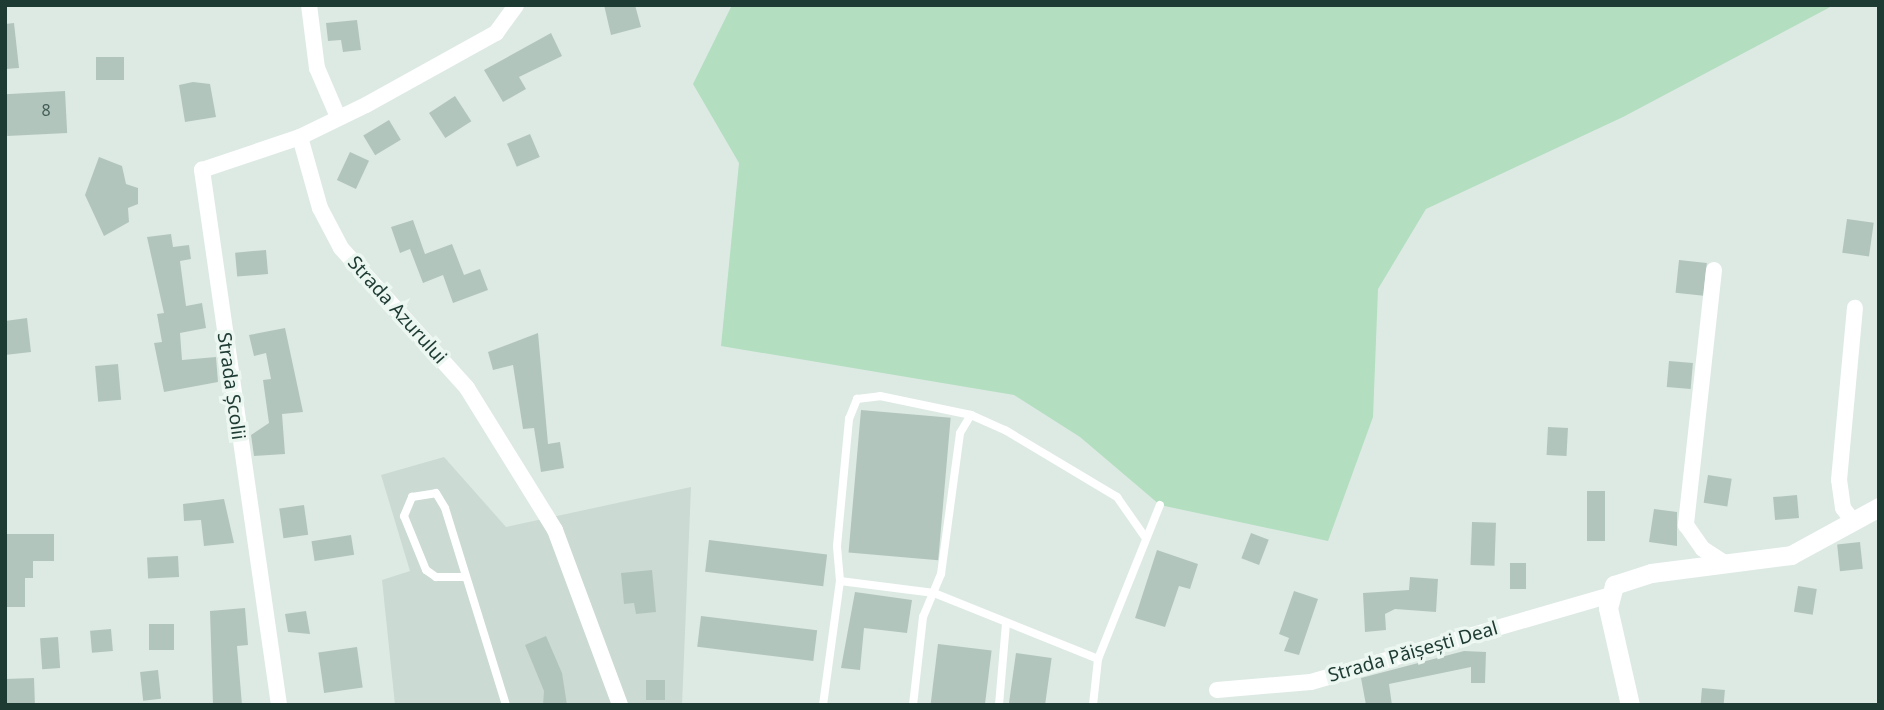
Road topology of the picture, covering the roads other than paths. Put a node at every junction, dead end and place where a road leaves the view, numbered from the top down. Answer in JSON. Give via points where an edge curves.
{"nodes":[{"id":1,"x":309,"y":5,"type":"edge"},
{"id":2,"x":516,"y":5,"type":"edge"},
{"id":3,"x":338,"y":117,"type":"junction"},
{"id":4,"x":300,"y":137,"type":"junction"},
{"id":5,"x":1714,"y":270,"type":"dead end"},
{"id":6,"x":1855,"y":308,"type":"dead end"},
{"id":7,"x":971,"y":415,"type":"junction"},
{"id":8,"x":1160,"y":505,"type":"dead end"},
{"id":9,"x":1879,"y":507,"type":"edge"},
{"id":10,"x":1853,"y":521,"type":"junction"},
{"id":11,"x":1145,"y":537,"type":"junction"},
{"id":12,"x":1726,"y":564,"type":"junction"},
{"id":13,"x":466,"y":576,"type":"junction"},
{"id":14,"x":840,"y":581,"type":"junction"},
{"id":15,"x":934,"y":593,"type":"junction"},
{"id":16,"x":1606,"y":596,"type":"junction"},
{"id":17,"x":1006,"y":622,"type":"junction"},
{"id":18,"x":1098,"y":659,"type":"junction"},
{"id":19,"x":1217,"y":690,"type":"dead end"},
{"id":20,"x":279,"y":705,"type":"edge"},
{"id":21,"x":506,"y":705,"type":"edge"},
{"id":22,"x":620,"y":705,"type":"edge"},
{"id":23,"x":822,"y":705,"type":"edge"},
{"id":24,"x":913,"y":705,"type":"edge"},
{"id":25,"x":999,"y":705,"type":"edge"},
{"id":26,"x":1093,"y":705,"type":"edge"},
{"id":27,"x":1630,"y":705,"type":"edge"}],
"edges":[{"from":1,"to":3,"type":"street","via":[[317,68]]},
{"from":2,"to":3,"type":"street","via":[[496,33]]},
{"from":3,"to":4,"type":"street"},
{"from":4,"to":20,"type":"street","name":"Strada Școlii","via":[[209,163],[201,180]]},
{"from":4,"to":22,"type":"street","name":"Strada Azurului","via":[[320,208],[341,248],[467,388],[555,530]]},
{"from":5,"to":12,"type":"street","via":[[1686,525],[1703,549]]},
{"from":6,"to":10,"type":"street","via":[[1839,480],[1843,508]]},
{"from":7,"to":11,"type":"lane","via":[[1116,497]]},
{"from":7,"to":14,"type":"lane","via":[[880,396],[857,399],[849,419],[838,533]]},
{"from":7,"to":15,"type":"lane","via":[[960,433]]},
{"from":8,"to":11,"type":"lane"},
{"from":9,"to":10,"type":"street","name":"Strada Păișești Deal"},
{"from":10,"to":12,"type":"street","name":"Strada Păișești Deal","via":[[1791,555]]},
{"from":11,"to":18,"type":"lane"},
{"from":12,"to":16,"type":"street","name":"Strada Păișești Deal","via":[[1627,578]]},
{"from":13,"to":13,"type":"lane","via":[[436,577],[426,570],[404,516],[412,497],[436,494]]},
{"from":13,"to":21,"type":"lane"},
{"from":14,"to":15,"type":"lane","via":[[876,581]]},
{"from":14,"to":23,"type":"lane"},
{"from":15,"to":17,"type":"lane"},
{"from":15,"to":24,"type":"lane","via":[[923,617]]},
{"from":16,"to":19,"type":"street","name":"Strada Păișești Deal","via":[[1311,682]]},
{"from":16,"to":27,"type":"street"},
{"from":17,"to":18,"type":"lane"},
{"from":17,"to":25,"type":"lane"},
{"from":18,"to":26,"type":"lane"}]}
